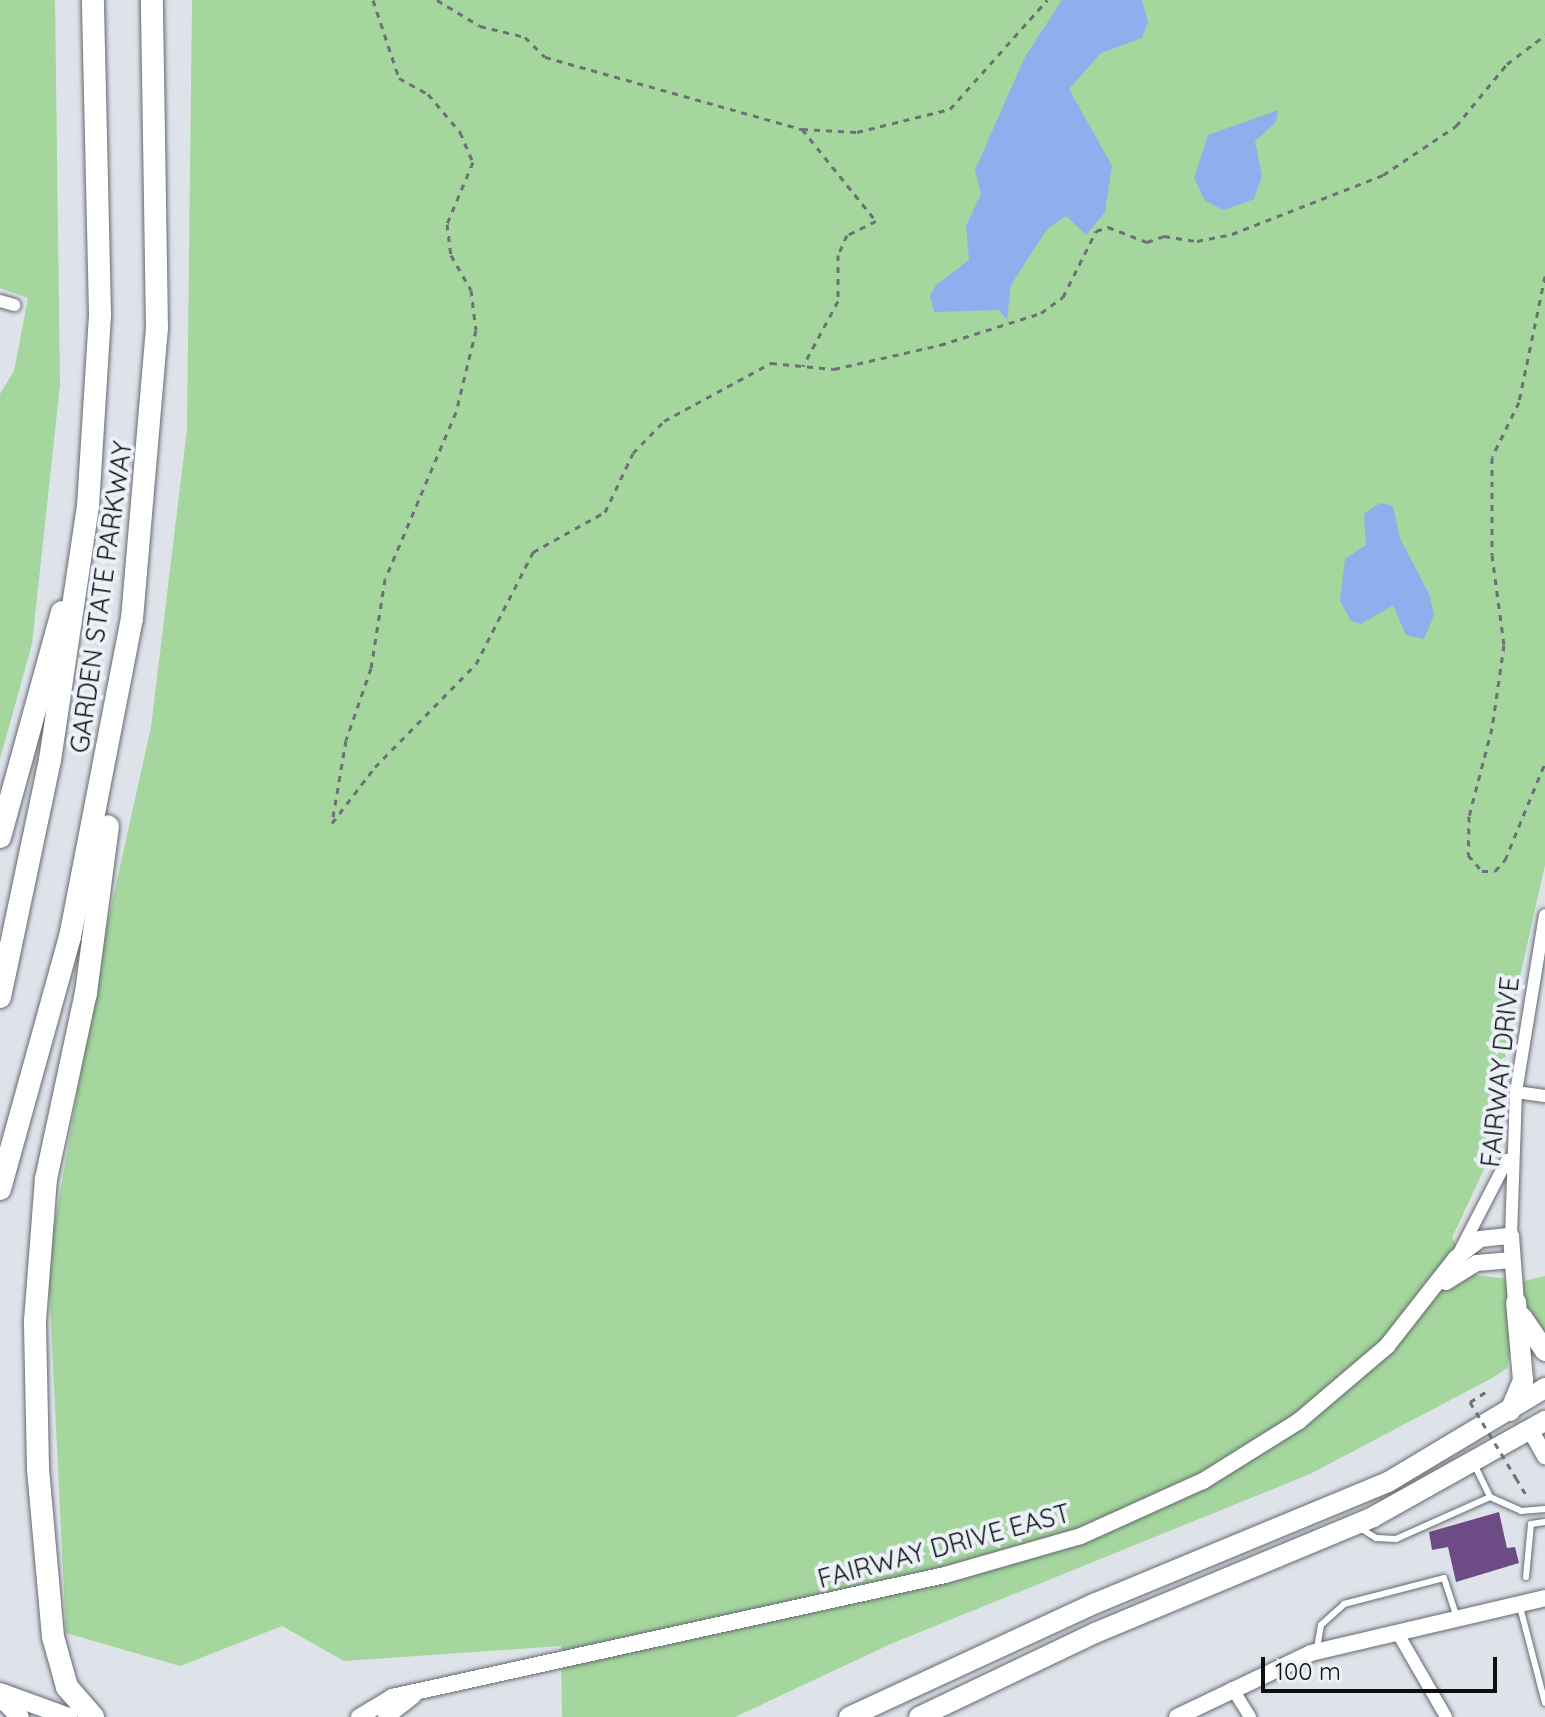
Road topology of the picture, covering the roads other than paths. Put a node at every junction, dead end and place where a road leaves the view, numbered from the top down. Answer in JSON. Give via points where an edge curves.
{"nodes":[{"id":1,"x":93,"y":0,"type":"edge"},
{"id":2,"x":152,"y":0,"type":"edge"},
{"id":3,"x":0,"y":301,"type":"edge"},
{"id":4,"x":14,"y":305,"type":"dead end"},
{"id":5,"x":88,"y":506,"type":"junction"},
{"id":6,"x":132,"y":619,"type":"junction"},
{"id":7,"x":0,"y":837,"type":"edge"},
{"id":8,"x":1545,"y":915,"type":"edge"},
{"id":9,"x":0,"y":997,"type":"edge"},
{"id":10,"x":1516,"y":1092,"type":"junction"},
{"id":11,"x":1545,"y":1096,"type":"edge"},
{"id":12,"x":1512,"y":1141,"type":"junction"},
{"id":13,"x":0,"y":1189,"type":"edge"},
{"id":14,"x":1511,"y":1236,"type":"junction"},
{"id":15,"x":1456,"y":1258,"type":"junction"},
{"id":16,"x":1512,"y":1260,"type":"junction"},
{"id":17,"x":1436,"y":1291,"type":"junction"},
{"id":18,"x":1516,"y":1302,"type":"junction"},
{"id":19,"x":1545,"y":1351,"type":"edge"},
{"id":20,"x":1545,"y":1388,"type":"edge"},
{"id":21,"x":1510,"y":1411,"type":"junction"},
{"id":22,"x":1538,"y":1426,"type":"edge"},
{"id":23,"x":1545,"y":1456,"type":"edge"},
{"id":24,"x":1475,"y":1466,"type":"junction"},
{"id":25,"x":1490,"y":1497,"type":"junction"},
{"id":26,"x":1545,"y":1509,"type":"edge"},
{"id":27,"x":1545,"y":1522,"type":"edge"},
{"id":28,"x":1355,"y":1525,"type":"junction"},
{"id":29,"x":1526,"y":1577,"type":"dead end"},
{"id":30,"x":1545,"y":1598,"type":"edge"},
{"id":31,"x":1520,"y":1604,"type":"junction"},
{"id":32,"x":1457,"y":1618,"type":"junction"},
{"id":33,"x":1397,"y":1632,"type":"junction"},
{"id":34,"x":1317,"y":1652,"type":"junction"},
{"id":35,"x":441,"y":1685,"type":"junction"},
{"id":36,"x":1232,"y":1688,"type":"junction"},
{"id":37,"x":0,"y":1694,"type":"edge"},
{"id":38,"x":1545,"y":1703,"type":"edge"},
{"id":39,"x":20,"y":1717,"type":"edge"},
{"id":40,"x":69,"y":1717,"type":"edge"},
{"id":41,"x":93,"y":1717,"type":"edge"},
{"id":42,"x":359,"y":1717,"type":"edge"},
{"id":43,"x":386,"y":1717,"type":"edge"},
{"id":44,"x":849,"y":1717,"type":"edge"},
{"id":45,"x":919,"y":1717,"type":"edge"},
{"id":46,"x":1177,"y":1717,"type":"edge"},
{"id":47,"x":1250,"y":1717,"type":"edge"},
{"id":48,"x":1446,"y":1717,"type":"edge"}],
"edges":[{"from":1,"to":5,"type":"highway","name":"GARDEN STATE PARKWAY","via":[[101,282]]},
{"from":2,"to":6,"type":"highway","name":"GARDEN STATE PARKWAY","via":[[156,344]]},
{"from":3,"to":4,"type":"street"},
{"from":5,"to":7,"type":"highway"},
{"from":5,"to":9,"type":"highway","name":"GARDEN STATE PARKWAY","via":[[48,771]]},
{"from":6,"to":13,"type":"highway","name":"GARDEN STATE PARKWAY","via":[[74,921]]},
{"from":6,"to":41,"type":"highway","via":[[93,949],[48,1169],[36,1294],[37,1456],[53,1637],[67,1687]]},
{"from":8,"to":10,"type":"street","name":"FAIRWAY DRIVE"},
{"from":10,"to":11,"type":"street"},
{"from":10,"to":12,"type":"street","name":"FAIRWAY DRIVE"},
{"from":12,"to":14,"type":"street","name":"FAIRWAY DRIVE"},
{"from":12,"to":15,"type":"street","via":[[1498,1186]]},
{"from":14,"to":15,"type":"street","name":"FAIRWAY DRIVE EAST","via":[[1480,1239]]},
{"from":14,"to":16,"type":"street"},
{"from":15,"to":17,"type":"street","name":"FAIRWAY DRIVE EAST"},
{"from":16,"to":17,"type":"street","name":"FAIRWAY DRIVE EAST","via":[[1467,1267]]},
{"from":16,"to":18,"type":"street"},
{"from":17,"to":35,"type":"street","name":"FAIRWAY DRIVE EAST","via":[[1379,1354],[1299,1421],[1203,1481],[1101,1528],[945,1575]]},
{"from":18,"to":19,"type":"highway","via":[[1530,1337]]},
{"from":18,"to":21,"type":"highway","via":[[1523,1380]]},
{"from":20,"to":21,"type":"highway"},
{"from":21,"to":44,"type":"highway","via":[[1358,1497],[1096,1603]]},
{"from":22,"to":23,"type":"street"},
{"from":22,"to":24,"type":"highway"},
{"from":24,"to":25,"type":"lane"},
{"from":24,"to":28,"type":"highway"},
{"from":25,"to":26,"type":"lane","via":[[1521,1511]]},
{"from":25,"to":28,"type":"lane","via":[[1396,1539],[1376,1538]]},
{"from":27,"to":29,"type":"lane","via":[[1531,1524]]},
{"from":28,"to":45,"type":"highway","via":[[1095,1633]]},
{"from":30,"to":31,"type":"street"},
{"from":31,"to":32,"type":"street"},
{"from":31,"to":38,"type":"lane"},
{"from":32,"to":33,"type":"street"},
{"from":32,"to":34,"type":"lane","via":[[1444,1578],[1344,1604],[1321,1625]]},
{"from":33,"to":34,"type":"street"},
{"from":33,"to":48,"type":"street"},
{"from":34,"to":36,"type":"street"},
{"from":35,"to":42,"type":"street","name":"FAIRWAY DRIVE EAST","via":[[382,1700]]},
{"from":35,"to":43,"type":"street","name":"FAIRWAY DRIVE EAST"},
{"from":36,"to":46,"type":"street"},
{"from":36,"to":47,"type":"street"},
{"from":37,"to":39,"type":"main road"},
{"from":37,"to":40,"type":"main road"}]}
